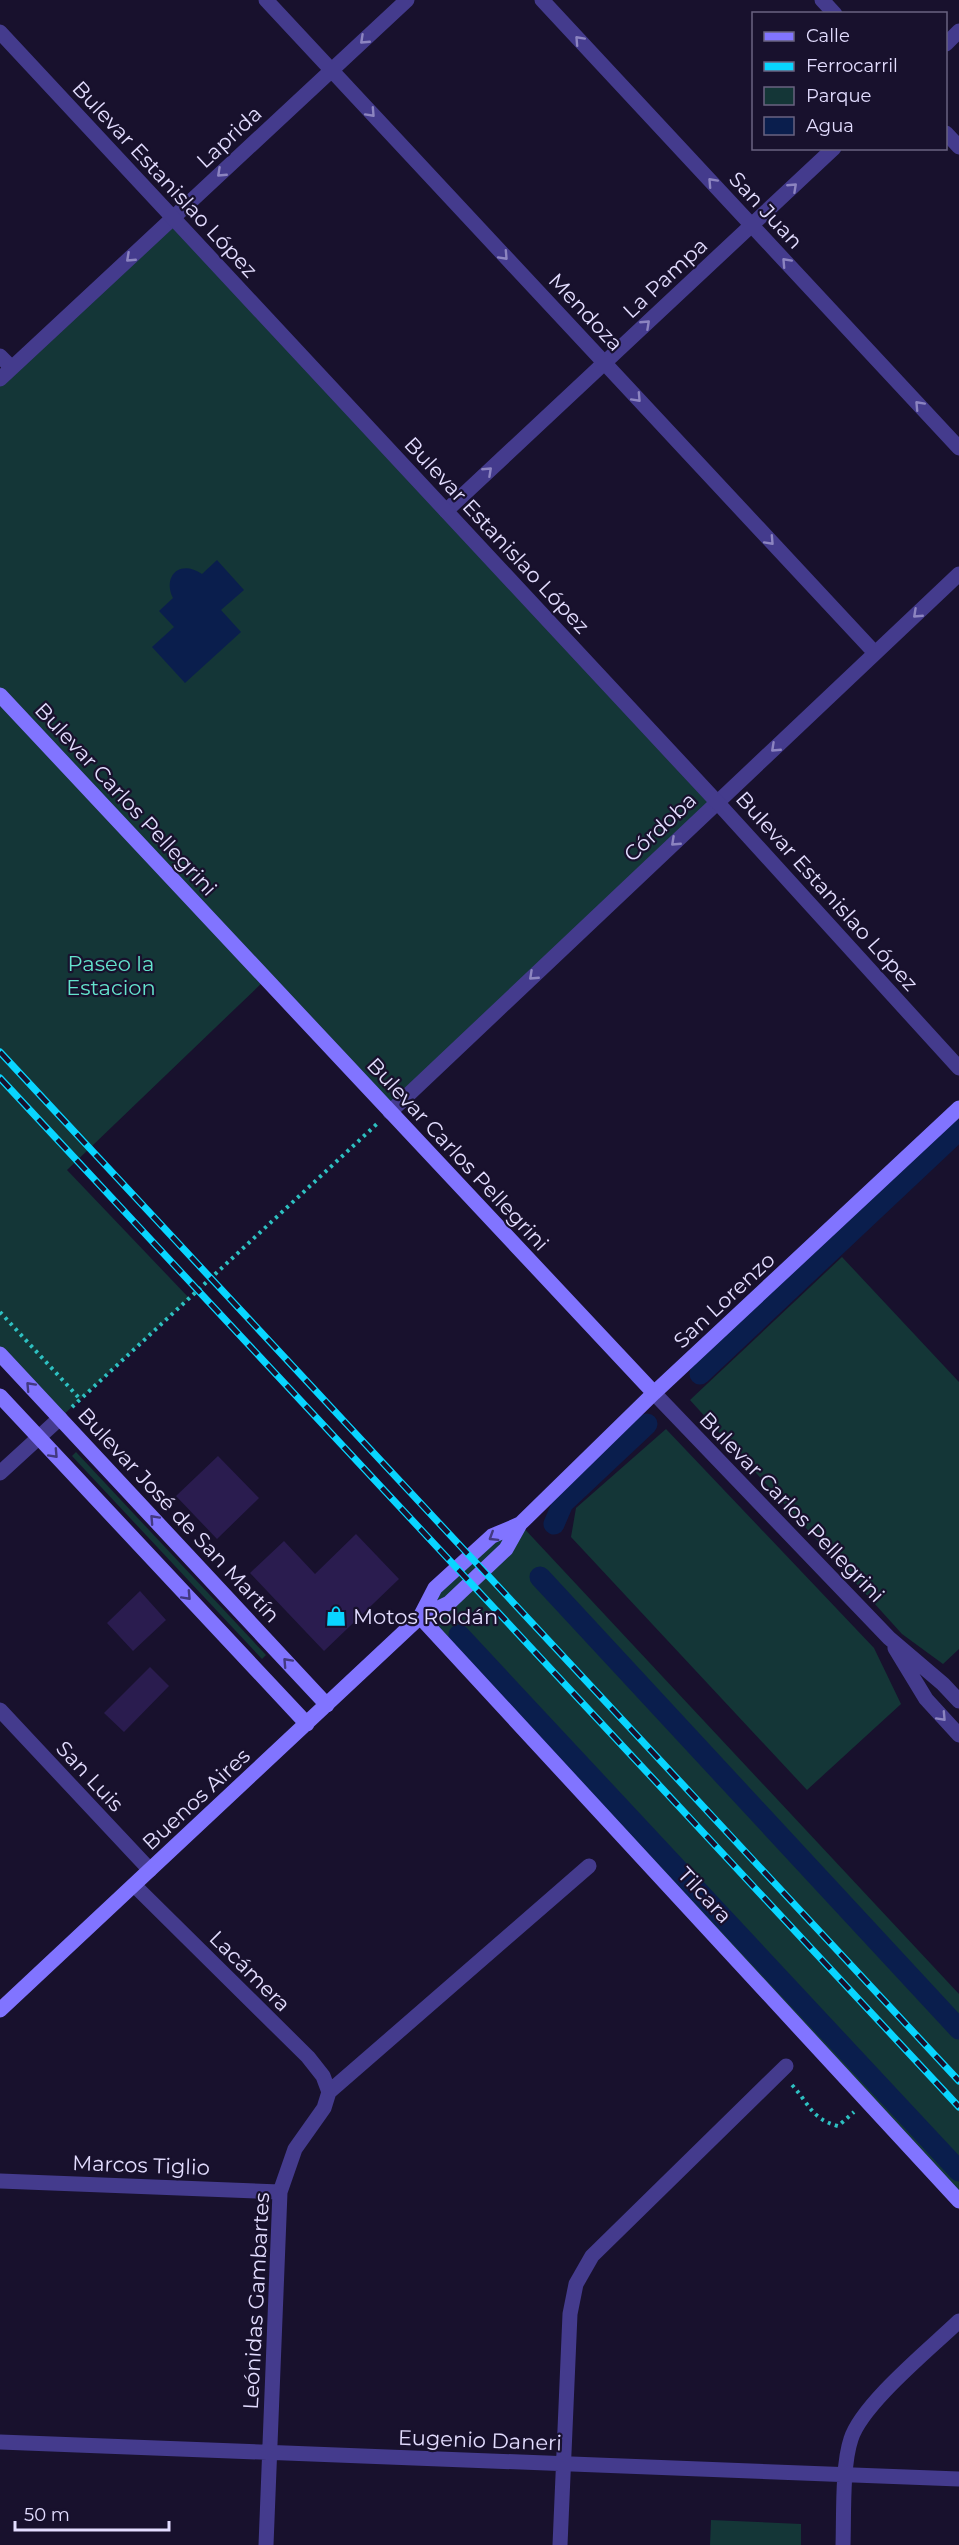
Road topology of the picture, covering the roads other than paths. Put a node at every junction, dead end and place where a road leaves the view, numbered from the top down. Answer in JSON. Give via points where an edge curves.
{"nodes":[{"id":1,"x":266,"y":0,"type":"edge"},
{"id":2,"x":407,"y":0,"type":"edge"},
{"id":3,"x":542,"y":0,"type":"edge"},
{"id":4,"x":822,"y":0,"type":"edge"},
{"id":5,"x":833,"y":12,"type":"edge"},
{"id":6,"x":959,"y":31,"type":"edge"},
{"id":7,"x":0,"y":32,"type":"edge"},
{"id":8,"x":947,"y":42,"type":"edge"},
{"id":9,"x":331,"y":70,"type":"junction"},
{"id":10,"x":947,"y":135,"type":"edge"},
{"id":11,"x":959,"y":147,"type":"edge"},
{"id":12,"x":832,"y":150,"type":"edge"},
{"id":13,"x":173,"y":218,"type":"junction"},
{"id":14,"x":752,"y":225,"type":"junction"},
{"id":15,"x":0,"y":356,"type":"edge"},
{"id":16,"x":604,"y":363,"type":"junction"},
{"id":17,"x":12,"y":368,"type":"junction"},
{"id":18,"x":0,"y":380,"type":"edge"},
{"id":19,"x":959,"y":448,"type":"edge"},
{"id":20,"x":446,"y":511,"type":"junction"},
{"id":21,"x":959,"y":574,"type":"edge"},
{"id":22,"x":875,"y":653,"type":"junction"},
{"id":23,"x":0,"y":695,"type":"edge"},
{"id":24,"x":717,"y":802,"type":"junction"},
{"id":25,"x":959,"y":1068,"type":"edge"},
{"id":26,"x":959,"y":1108,"type":"edge"},
{"id":27,"x":390,"y":1112,"type":"junction"},
{"id":28,"x":0,"y":1354,"type":"edge"},
{"id":29,"x":654,"y":1393,"type":"junction"},
{"id":30,"x":0,"y":1396,"type":"edge"},
{"id":31,"x":60,"y":1418,"type":"junction"},
{"id":32,"x":39,"y":1437,"type":"junction"},
{"id":33,"x":0,"y":1473,"type":"edge"},
{"id":34,"x":520,"y":1524,"type":"junction"},
{"id":35,"x":470,"y":1556,"type":"joint"},
{"id":36,"x":484,"y":1570,"type":"joint"},
{"id":37,"x":420,"y":1617,"type":"junction"},
{"id":38,"x":889,"y":1638,"type":"junction"},
{"id":39,"x":943,"y":1684,"type":"junction"},
{"id":40,"x":926,"y":1699,"type":"junction"},
{"id":41,"x":959,"y":1701,"type":"edge"},
{"id":42,"x":327,"y":1704,"type":"junction"},
{"id":43,"x":0,"y":1710,"type":"edge"},
{"id":44,"x":306,"y":1724,"type":"junction"},
{"id":45,"x":959,"y":1735,"type":"edge"},
{"id":46,"x":589,"y":1866,"type":"dead end"},
{"id":47,"x":150,"y":1870,"type":"junction"},
{"id":48,"x":134,"y":1885,"type":"junction"},
{"id":49,"x":0,"y":2010,"type":"edge"},
{"id":50,"x":786,"y":2066,"type":"dead end"},
{"id":51,"x":329,"y":2092,"type":"junction"},
{"id":52,"x":0,"y":2181,"type":"edge"},
{"id":53,"x":280,"y":2192,"type":"junction"},
{"id":54,"x":959,"y":2201,"type":"edge"},
{"id":55,"x":959,"y":2321,"type":"edge"},
{"id":56,"x":0,"y":2442,"type":"edge"},
{"id":57,"x":270,"y":2453,"type":"junction"},
{"id":58,"x":563,"y":2464,"type":"junction"},
{"id":59,"x":846,"y":2475,"type":"junction"},
{"id":60,"x":959,"y":2479,"type":"edge"},
{"id":61,"x":266,"y":2545,"type":"edge"},
{"id":62,"x":560,"y":2545,"type":"edge"},
{"id":63,"x":843,"y":2545,"type":"edge"}],
"edges":[{"from":1,"to":9,"type":"street","name":"Mendoza"},
{"from":2,"to":9,"type":"street","name":"Laprida","one_way":true},
{"from":14,"to":3,"type":"street","name":"San Juan","one_way":true},
{"from":4,"to":5,"type":"street"},
{"from":6,"to":8,"type":"street"},
{"from":7,"to":13,"type":"street","name":"Bulevar Estanislao López"},
{"from":9,"to":13,"type":"street","name":"Laprida","one_way":true},
{"from":9,"to":16,"type":"street","name":"Mendoza","one_way":true},
{"from":10,"to":11,"type":"street"},
{"from":14,"to":12,"type":"street","name":"La Pampa","one_way":true},
{"from":13,"to":17,"type":"street","name":"Laprida","one_way":true},
{"from":13,"to":20,"type":"street","name":"Bulevar Estanislao López"},
{"from":16,"to":14,"type":"street","name":"La Pampa","one_way":true},
{"from":19,"to":14,"type":"street","name":"San Juan","one_way":true},
{"from":15,"to":17,"type":"street"},
{"from":20,"to":16,"type":"street","name":"La Pampa","one_way":true},
{"from":16,"to":22,"type":"street","name":"Mendoza","one_way":true},
{"from":17,"to":18,"type":"street","name":"Laprida"},
{"from":20,"to":24,"type":"street","name":"Bulevar Estanislao López"},
{"from":21,"to":22,"type":"street","name":"Córdoba","one_way":true},
{"from":22,"to":24,"type":"street","name":"Córdoba","one_way":true},
{"from":23,"to":27,"type":"main road","name":"Bulevar Carlos Pellegrini"},
{"from":24,"to":25,"type":"street","name":"Bulevar Estanislao López"},
{"from":24,"to":27,"type":"street","name":"Córdoba","one_way":true},
{"from":26,"to":29,"type":"main road","name":"San Lorenzo"},
{"from":27,"to":29,"type":"main road","name":"Bulevar Carlos Pellegrini"},
{"from":31,"to":28,"type":"main road","name":"Bulevar José de San Martín","one_way":true},
{"from":29,"to":34,"type":"main road","name":"San Lorenzo"},
{"from":29,"to":38,"type":"street","name":"Bulevar Carlos Pellegrini"},
{"from":30,"to":32,"type":"main road"},
{"from":31,"to":32,"type":"street"},
{"from":42,"to":31,"type":"main road","name":"Bulevar José de San Martín","one_way":true},
{"from":32,"to":33,"type":"street"},
{"from":32,"to":44,"type":"main road","one_way":true},
{"from":34,"to":35,"type":"main road","name":"San Lorenzo","one_way":true,"via":[[492,1536]]},
{"from":34,"to":36,"type":"main road","name":"San Lorenzo","via":[[506,1549]]},
{"from":35,"to":37,"type":"main road","name":"Buenos Aires","via":[[435,1588]]},
{"from":36,"to":37,"type":"main road","name":"Buenos Aires","via":[[449,1603]]},
{"from":37,"to":42,"type":"main road","name":"Buenos Aires"},
{"from":37,"to":54,"type":"main road","name":"Tilcara"},
{"from":38,"to":39,"type":"street","name":"Bulevar Carlos Pellegrini"},
{"from":38,"to":40,"type":"street","name":"Bulevar Carlos Pellegrini"},
{"from":39,"to":40,"type":"street"},
{"from":39,"to":41,"type":"street","name":"Bulevar Carlos Pellegrini"},
{"from":40,"to":45,"type":"street","name":"Bulevar Carlos Pellegrini","one_way":true},
{"from":42,"to":44,"type":"main road","name":"Buenos Aires"},
{"from":43,"to":47,"type":"street","name":"San Luis"},
{"from":44,"to":47,"type":"main road","name":"Buenos Aires"},
{"from":46,"to":51,"type":"street","name":"Leónidas Gambartes"},
{"from":47,"to":48,"type":"main road","name":"Buenos Aires"},
{"from":48,"to":49,"type":"main road","name":"Buenos Aires"},
{"from":48,"to":51,"type":"street","name":"Lacámera","via":[[308,2057],[323,2076]]},
{"from":50,"to":58,"type":"street","via":[[592,2256],[579,2277],[570,2314]]},
{"from":51,"to":53,"type":"street","name":"Leónidas Gambartes","via":[[324,2108],[295,2149]]},
{"from":52,"to":53,"type":"street","name":"Marcos Tiglio"},
{"from":53,"to":57,"type":"street","name":"Leónidas Gambartes"},
{"from":55,"to":59,"type":"street","via":[[869,2408],[851,2439]]},
{"from":56,"to":57,"type":"street","name":"Eugenio Daneri"},
{"from":57,"to":58,"type":"street","name":"Eugenio Daneri"},
{"from":57,"to":61,"type":"street","name":"Leónidas Gambartes"},
{"from":58,"to":59,"type":"street","name":"Eugenio Daneri"},
{"from":58,"to":62,"type":"street"},
{"from":59,"to":60,"type":"street","name":"Eugenio Daneri"},
{"from":59,"to":63,"type":"street"}]}
